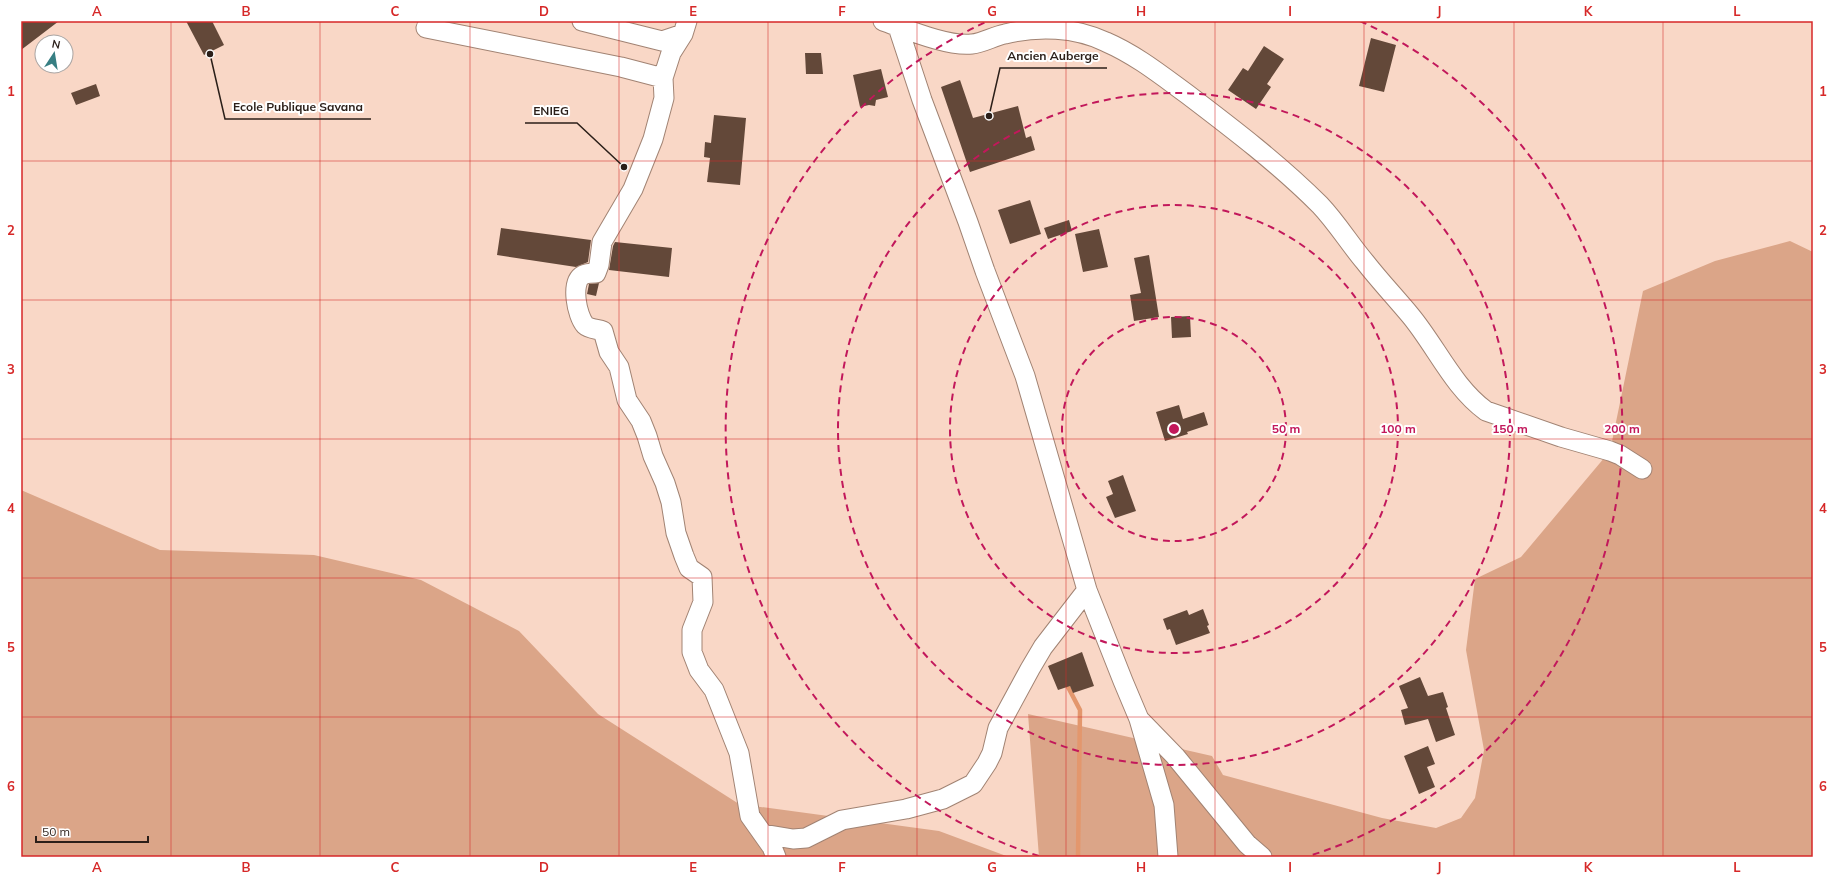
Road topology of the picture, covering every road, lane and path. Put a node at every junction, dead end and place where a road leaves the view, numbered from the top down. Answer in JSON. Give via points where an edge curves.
{"nodes":[{"id":1,"x":582,"y":21,"type":"edge"},
{"id":2,"x":893,"y":23,"type":"edge"},
{"id":3,"x":685,"y":27,"type":"edge"},
{"id":4,"x":426,"y":28,"type":"dead end"},
{"id":5,"x":663,"y":78,"type":"junction"},
{"id":6,"x":1642,"y":469,"type":"dead end"},
{"id":7,"x":1087,"y":590,"type":"junction"},
{"id":8,"x":1140,"y":719,"type":"junction"},
{"id":9,"x":763,"y":834,"type":"junction"},
{"id":10,"x":776,"y":857,"type":"edge"},
{"id":11,"x":1168,"y":857,"type":"edge"},
{"id":12,"x":1262,"y":857,"type":"edge"}],
"edges":[{"from":1,"to":3,"type":"street","via":[[662,41]]},
{"from":2,"to":6,"type":"street","via":[[944,41],[972,44],[1026,30],[1080,32],[1127,52],[1236,132],[1321,206],[1366,265],[1416,322],[1464,390],[1479,406],[1486,411],[1561,437],[1610,451]]},
{"from":2,"to":7,"type":"street","via":[[1026,376]]},
{"from":3,"to":5,"type":"street","via":[[671,53]]},
{"from":4,"to":5,"type":"street","via":[[621,67]]},
{"from":5,"to":9,"type":"street","via":[[664,98],[653,139],[633,189],[602,242],[596,272],[583,275],[577,282],[576,300],[584,324],[603,331],[609,352],[620,367],[627,400],[641,421],[652,456],[665,483],[684,556],[689,568],[702,577],[703,602],[692,630],[692,652],[699,670],[714,690],[739,753],[750,816]]},
{"from":7,"to":8,"type":"street"},
{"from":7,"to":9,"type":"street","via":[[1043,647],[1030,669],[998,728],[992,753],[973,784],[943,799],[906,809],[846,819],[806,838],[793,839]]},
{"from":8,"to":11,"type":"street","via":[[1164,805]]},
{"from":8,"to":12,"type":"street","via":[[1175,756],[1247,844]]},
{"from":9,"to":10,"type":"street"}]}
